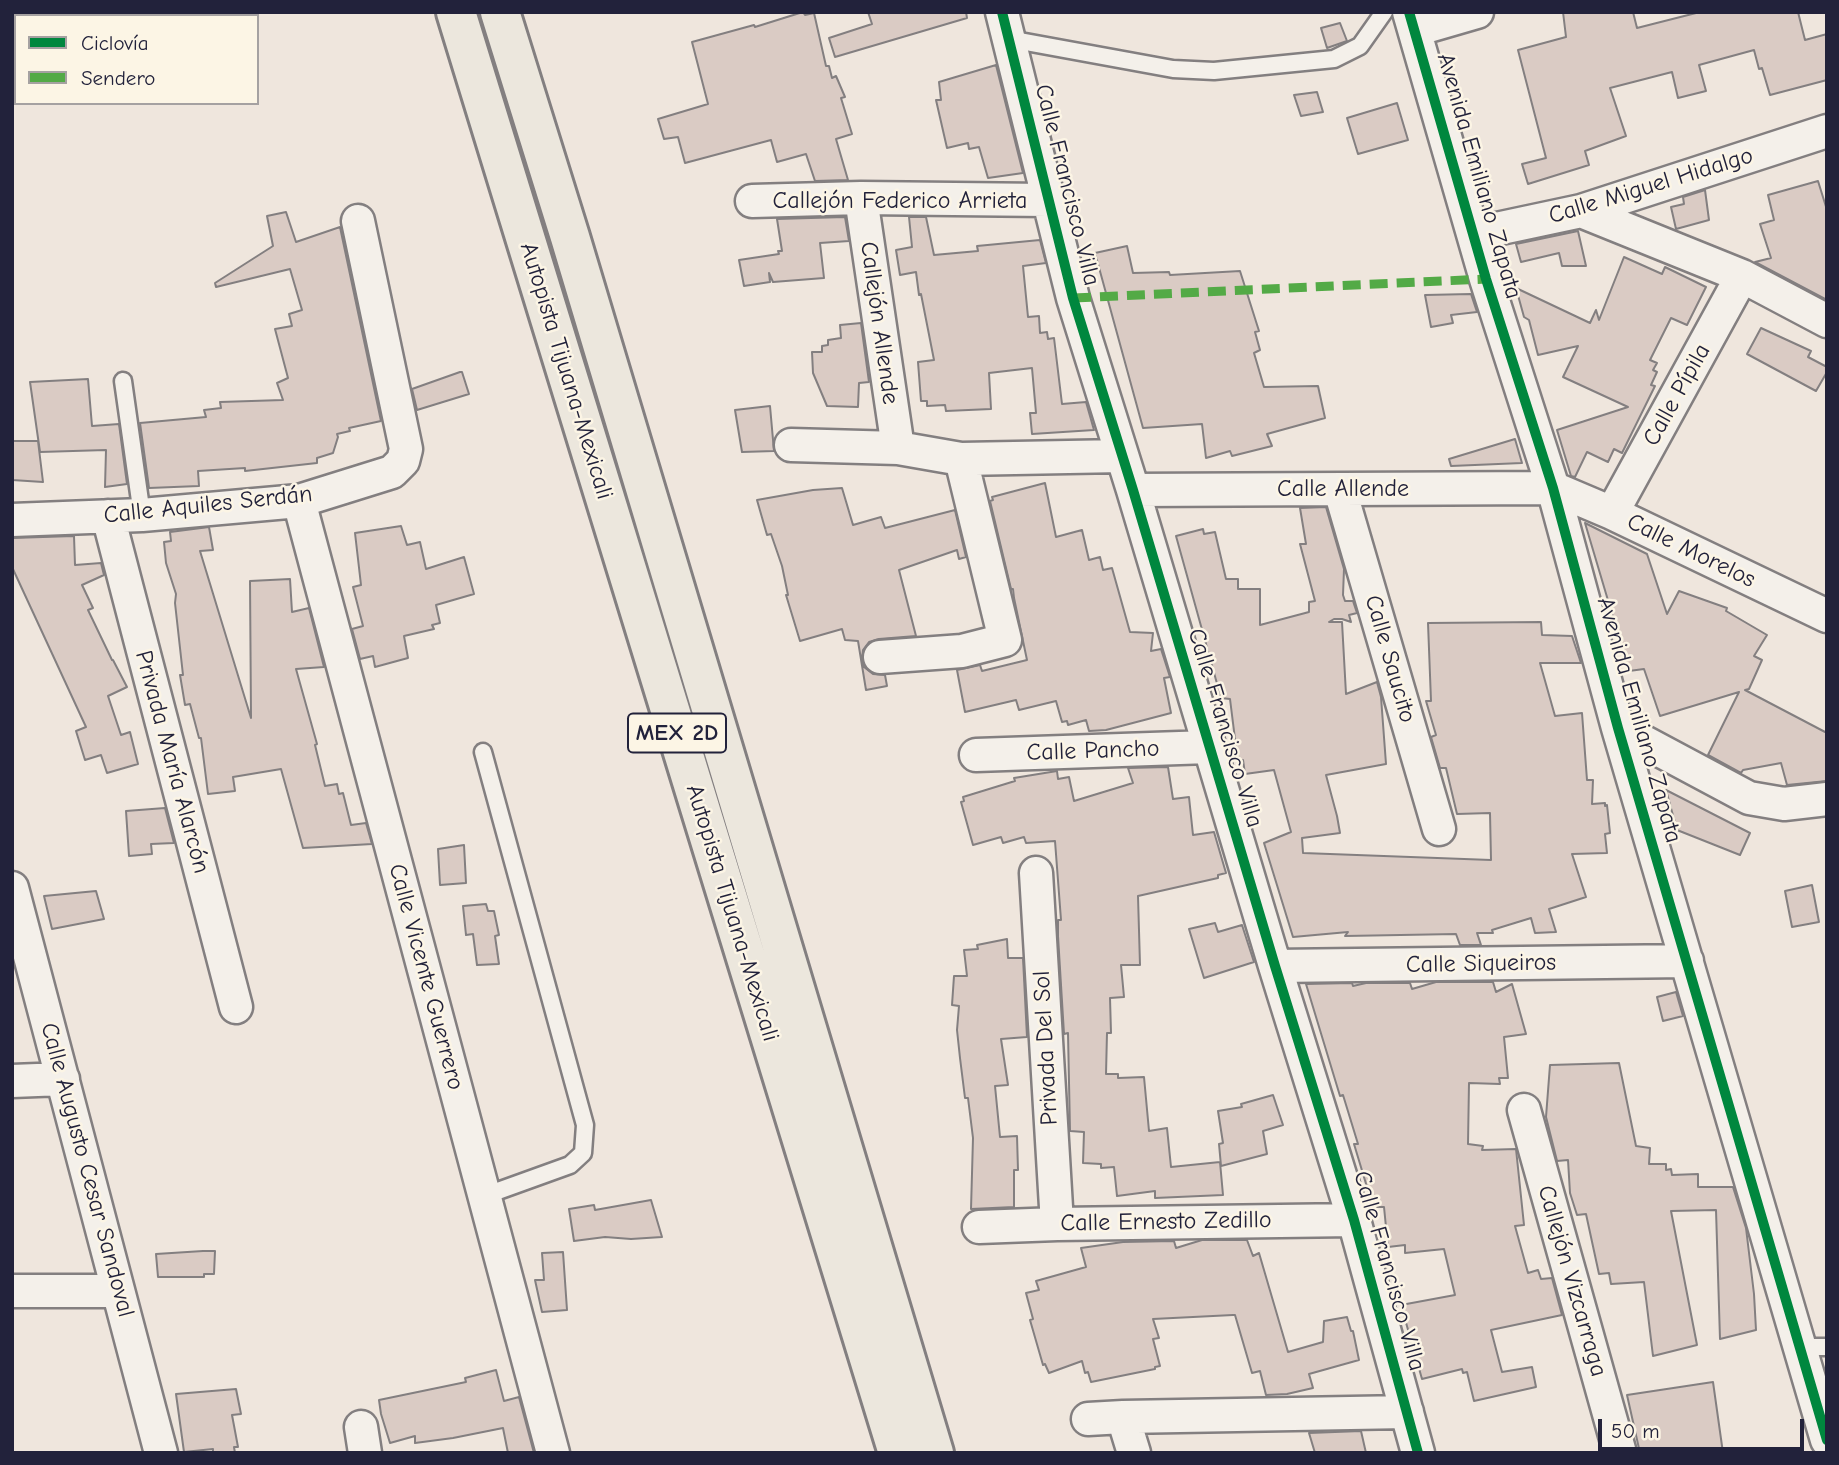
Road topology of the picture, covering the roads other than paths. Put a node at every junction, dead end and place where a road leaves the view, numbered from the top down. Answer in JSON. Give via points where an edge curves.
{"nodes":[{"id":1,"x":456,"y":12,"type":"edge"},
{"id":2,"x":500,"y":12,"type":"edge"},
{"id":3,"x":1384,"y":12,"type":"edge"},
{"id":4,"x":1477,"y":12,"type":"edge"},
{"id":5,"x":1412,"y":21,"type":"edge"},
{"id":6,"x":1006,"y":26,"type":"edge"},
{"id":7,"x":1827,"y":131,"type":"edge"},
{"id":8,"x":860,"y":198,"type":"junction"},
{"id":9,"x":1048,"y":200,"type":"junction"},
{"id":10,"x":752,"y":201,"type":"dead end"},
{"id":11,"x":1581,"y":212,"type":"junction"},
{"id":12,"x":358,"y":221,"type":"dead end"},
{"id":13,"x":1474,"y":234,"type":"junction"},
{"id":14,"x":1742,"y":276,"type":"junction"},
{"id":15,"x":1827,"y":321,"type":"edge"},
{"id":16,"x":123,"y":381,"type":"dead end"},
{"id":17,"x":791,"y":445,"type":"dead end"},
{"id":18,"x":898,"y":448,"type":"junction"},
{"id":19,"x":1122,"y":456,"type":"junction"},
{"id":20,"x":961,"y":459,"type":"junction"},
{"id":21,"x":1553,"y":488,"type":"junction"},
{"id":22,"x":1133,"y":490,"type":"junction"},
{"id":23,"x":1340,"y":490,"type":"junction"},
{"id":24,"x":299,"y":501,"type":"junction"},
{"id":25,"x":1612,"y":513,"type":"junction"},
{"id":26,"x":142,"y":515,"type":"junction"},
{"id":27,"x":108,"y":516,"type":"junction"},
{"id":28,"x":12,"y":520,"type":"edge"},
{"id":29,"x":1827,"y":616,"type":"edge"},
{"id":30,"x":880,"y":657,"type":"dead end"},
{"id":31,"x":1618,"y":728,"type":"junction"},
{"id":32,"x":1209,"y":747,"type":"junction"},
{"id":33,"x":483,"y":752,"type":"dead end"},
{"id":34,"x":976,"y":755,"type":"dead end"},
{"id":35,"x":1827,"y":799,"type":"edge"},
{"id":36,"x":1439,"y":829,"type":"dead end"},
{"id":37,"x":1036,"y":873,"type":"dead end"},
{"id":38,"x":13,"y":892,"type":"edge"},
{"id":39,"x":1686,"y":961,"type":"junction"},
{"id":40,"x":1275,"y":966,"type":"junction"},
{"id":41,"x":236,"y":1007,"type":"dead end"},
{"id":42,"x":63,"y":1079,"type":"junction"},
{"id":43,"x":12,"y":1081,"type":"edge"},
{"id":44,"x":1524,"y":1110,"type":"dead end"},
{"id":45,"x":484,"y":1196,"type":"junction"},
{"id":46,"x":1354,"y":1220,"type":"junction"},
{"id":47,"x":1056,"y":1224,"type":"junction"},
{"id":48,"x":979,"y":1227,"type":"dead end"},
{"id":49,"x":12,"y":1291,"type":"edge"},
{"id":50,"x":118,"y":1291,"type":"junction"},
{"id":51,"x":1813,"y":1347,"type":"edge"},
{"id":52,"x":1407,"y":1412,"type":"junction"},
{"id":53,"x":1123,"y":1417,"type":"junction"},
{"id":54,"x":1088,"y":1419,"type":"dead end"},
{"id":55,"x":1827,"y":1440,"type":"edge"},
{"id":56,"x":161,"y":1453,"type":"edge"},
{"id":57,"x":553,"y":1453,"type":"edge"},
{"id":58,"x":898,"y":1453,"type":"edge"},
{"id":59,"x":934,"y":1453,"type":"edge"},
{"id":60,"x":1134,"y":1453,"type":"edge"},
{"id":61,"x":1418,"y":1453,"type":"edge"},
{"id":62,"x":1620,"y":1453,"type":"edge"}],
"edges":[{"from":1,"to":58,"type":"highway","name":"Autopista Tijuana-Mexicali","number":"MEX 2D"},
{"from":2,"to":59,"type":"highway","name":"Autopista Tijuana-Mexicali","number":"MEX 2D"},
{"from":3,"to":6,"type":"lane","via":[[1360,46],[1334,59],[1214,71],[1172,69]]},
{"from":4,"to":5,"type":"street"},
{"from":5,"to":13,"type":"street","name":"Avenida Emiliano Zapata"},
{"from":6,"to":9,"type":"street","name":"Calle Francisco Villa"},
{"from":7,"to":11,"type":"street","name":"Calle Miguel Hidalgo"},
{"from":8,"to":9,"type":"street","name":"Callejón Federico Arrieta"},
{"from":8,"to":10,"type":"street","name":"Callejón Federico Arrieta"},
{"from":8,"to":18,"type":"street","name":"Callejón Allende"},
{"from":9,"to":19,"type":"street","name":"Calle Francisco Villa"},
{"from":11,"to":13,"type":"street","name":"Calle Miguel Hidalgo"},
{"from":11,"to":14,"type":"street"},
{"from":12,"to":24,"type":"street","name":"Calle Aquiles Serdán","via":[[406,449],[403,461],[392,472]]},
{"from":13,"to":21,"type":"street","name":"Avenida Emiliano Zapata"},
{"from":14,"to":15,"type":"street"},
{"from":14,"to":25,"type":"street","name":"Calle Pípila"},
{"from":16,"to":26,"type":"lane"},
{"from":17,"to":18,"type":"street"},
{"from":18,"to":20,"type":"street"},
{"from":19,"to":20,"type":"street"},
{"from":19,"to":22,"type":"street","name":"Calle Francisco Villa"},
{"from":20,"to":30,"type":"street","via":[[1005,640],[962,651]]},
{"from":21,"to":23,"type":"street","name":"Calle Allende"},
{"from":21,"to":25,"type":"street","name":"Calle Morelos"},
{"from":21,"to":31,"type":"street","name":"Avenida Emiliano Zapata"},
{"from":22,"to":23,"type":"street","name":"Calle Allende"},
{"from":22,"to":32,"type":"street","name":"Calle Francisco Villa"},
{"from":23,"to":36,"type":"street","name":"Calle Saucito"},
{"from":24,"to":26,"type":"street","name":"Calle Aquiles Serdán"},
{"from":24,"to":45,"type":"street","name":"Calle Vicente Guerrero"},
{"from":25,"to":29,"type":"street","name":"Calle Morelos"},
{"from":26,"to":27,"type":"street","name":"Calle Aquiles Serdán"},
{"from":27,"to":28,"type":"street","name":"Calle Aquiles Serdán"},
{"from":27,"to":41,"type":"street","name":"Privada María Alarcón"},
{"from":31,"to":35,"type":"street","via":[[1749,798],[1784,804]]},
{"from":31,"to":39,"type":"street","name":"Avenida Emiliano Zapata"},
{"from":32,"to":34,"type":"street","name":"Calle Pancho"},
{"from":32,"to":40,"type":"street","name":"Calle Francisco Villa"},
{"from":33,"to":45,"type":"lane","via":[[586,1125],[583,1153],[570,1165]]},
{"from":37,"to":47,"type":"street","name":"Privada Del Sol"},
{"from":38,"to":42,"type":"street","name":"Calle Augusto Cesar Sandoval"},
{"from":39,"to":40,"type":"street","name":"Calle Siqueiros"},
{"from":39,"to":51,"type":"street","name":"Avenida Emiliano Zapata"},
{"from":40,"to":46,"type":"street","name":"Calle Francisco Villa"},
{"from":42,"to":43,"type":"street"},
{"from":42,"to":50,"type":"street","name":"Calle Augusto Cesar Sandoval"},
{"from":44,"to":62,"type":"street","name":"Callejón Vizcarraga"},
{"from":45,"to":57,"type":"street","name":"Calle Vicente Guerrero"},
{"from":46,"to":47,"type":"street","name":"Calle Ernesto Zedillo"},
{"from":46,"to":52,"type":"street","name":"Calle Francisco Villa"},
{"from":47,"to":48,"type":"street","name":"Calle Ernesto Zedillo"},
{"from":49,"to":50,"type":"street"},
{"from":50,"to":56,"type":"street","name":"Calle Augusto Cesar Sandoval"},
{"from":51,"to":55,"type":"street","name":"Avenida Emiliano Zapata"},
{"from":52,"to":53,"type":"street"},
{"from":52,"to":61,"type":"street","name":"Calle Francisco Villa"},
{"from":53,"to":54,"type":"street"},
{"from":53,"to":60,"type":"street"}]}
